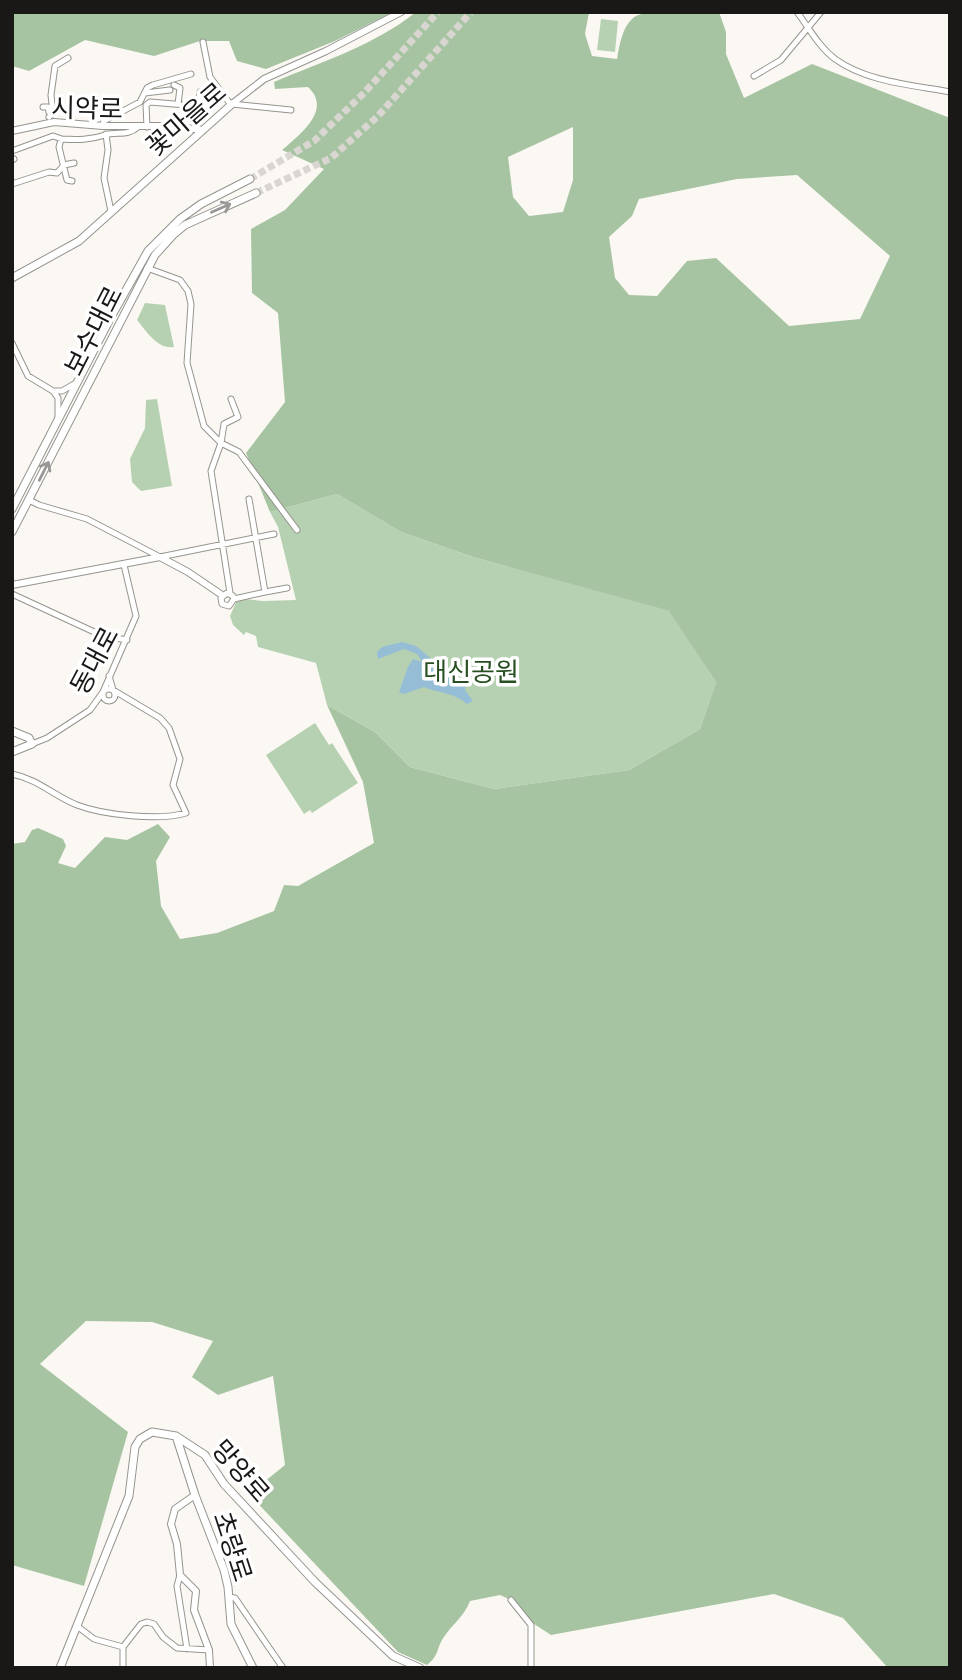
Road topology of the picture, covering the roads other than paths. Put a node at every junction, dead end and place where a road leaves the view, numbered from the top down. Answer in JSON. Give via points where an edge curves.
{"nodes":[{"id":1,"x":401,"y":12,"type":"edge"},
{"id":2,"x":797,"y":12,"type":"edge"},
{"id":3,"x":821,"y":12,"type":"edge"},
{"id":4,"x":808,"y":27,"type":"junction"},
{"id":5,"x":203,"y":42,"type":"dead end"},
{"id":6,"x":68,"y":58,"type":"dead end"},
{"id":7,"x":191,"y":74,"type":"dead end"},
{"id":8,"x":754,"y":76,"type":"dead end"},
{"id":9,"x":200,"y":92,"type":"dead end"},
{"id":10,"x":950,"y":92,"type":"edge"},
{"id":11,"x":145,"y":93,"type":"junction"},
{"id":12,"x":178,"y":104,"type":"junction"},
{"id":13,"x":231,"y":104,"type":"junction"},
{"id":14,"x":198,"y":106,"type":"junction"},
{"id":15,"x":208,"y":106,"type":"dead end"},
{"id":16,"x":43,"y":107,"type":"dead end"},
{"id":17,"x":291,"y":110,"type":"dead end"},
{"id":18,"x":51,"y":119,"type":"junction"},
{"id":19,"x":102,"y":126,"type":"junction"},
{"id":20,"x":138,"y":127,"type":"junction"},
{"id":21,"x":147,"y":127,"type":"junction"},
{"id":22,"x":200,"y":129,"type":"junction"},
{"id":23,"x":12,"y":131,"type":"edge"},
{"id":24,"x":106,"y":134,"type":"junction"},
{"id":25,"x":62,"y":139,"type":"junction"},
{"id":26,"x":12,"y":151,"type":"edge"},
{"id":27,"x":74,"y":163,"type":"dead end"},
{"id":28,"x":64,"y":165,"type":"junction"},
{"id":29,"x":250,"y":179,"type":"tunnel mouth"},
{"id":30,"x":72,"y":181,"type":"dead end"},
{"id":31,"x":12,"y":184,"type":"edge"},
{"id":32,"x":256,"y":193,"type":"tunnel mouth"},
{"id":33,"x":111,"y":211,"type":"junction"},
{"id":34,"x":147,"y":268,"type":"junction"},
{"id":35,"x":12,"y":278,"type":"edge"},
{"id":36,"x":12,"y":343,"type":"edge"},
{"id":37,"x":76,"y":383,"type":"junction"},
{"id":38,"x":53,"y":391,"type":"junction"},
{"id":39,"x":231,"y":399,"type":"dead end"},
{"id":40,"x":59,"y":420,"type":"junction"},
{"id":41,"x":221,"y":443,"type":"junction"},
{"id":42,"x":249,"y":499,"type":"dead end"},
{"id":43,"x":29,"y":500,"type":"junction"},
{"id":44,"x":12,"y":509,"type":"edge"},
{"id":45,"x":297,"y":530,"type":"dead end"},
{"id":46,"x":12,"y":532,"type":"edge"},
{"id":47,"x":274,"y":534,"type":"dead end"},
{"id":48,"x":256,"y":538,"type":"junction"},
{"id":49,"x":224,"y":546,"type":"junction"},
{"id":50,"x":160,"y":557,"type":"junction"},
{"id":51,"x":124,"y":565,"type":"junction"},
{"id":52,"x":12,"y":585,"type":"edge"},
{"id":53,"x":287,"y":588,"type":"dead end"},
{"id":54,"x":265,"y":592,"type":"junction"},
{"id":55,"x":12,"y":594,"type":"edge"},
{"id":56,"x":229,"y":596,"type":"junction"},
{"id":57,"x":127,"y":640,"type":"junction"},
{"id":58,"x":108,"y":676,"type":"junction"},
{"id":59,"x":113,"y":690,"type":"junction"},
{"id":60,"x":103,"y":692,"type":"junction"},
{"id":61,"x":124,"y":698,"type":"junction"},
{"id":62,"x":110,"y":701,"type":"junction"},
{"id":63,"x":90,"y":710,"type":"junction"},
{"id":64,"x":12,"y":731,"type":"edge"},
{"id":65,"x":32,"y":744,"type":"junction"},
{"id":66,"x":12,"y":752,"type":"edge"},
{"id":67,"x":12,"y":774,"type":"edge"},
{"id":68,"x":179,"y":799,"type":"junction"},
{"id":69,"x":166,"y":815,"type":"junction"},
{"id":70,"x":176,"y":1436,"type":"junction"},
{"id":71,"x":195,"y":1495,"type":"junction"},
{"id":72,"x":180,"y":1575,"type":"junction"},
{"id":73,"x":229,"y":1597,"type":"junction"},
{"id":74,"x":511,"y":1600,"type":"dead end"},
{"id":75,"x":76,"y":1626,"type":"junction"},
{"id":76,"x":123,"y":1647,"type":"junction"},
{"id":77,"x":187,"y":1649,"type":"junction"},
{"id":78,"x":209,"y":1650,"type":"junction"},
{"id":79,"x":60,"y":1668,"type":"edge"},
{"id":80,"x":123,"y":1668,"type":"edge"},
{"id":81,"x":210,"y":1668,"type":"edge"},
{"id":82,"x":253,"y":1668,"type":"edge"},
{"id":83,"x":283,"y":1668,"type":"edge"},
{"id":84,"x":421,"y":1668,"type":"edge"},
{"id":85,"x":531,"y":1668,"type":"edge"}],
"edges":[{"from":1,"to":13,"type":"street","name":"꽃마을로","via":[[264,79]]},
{"from":2,"to":4,"type":"street"},
{"from":3,"to":4,"type":"street"},
{"from":4,"to":8,"type":"street","via":[[781,60]]},
{"from":4,"to":10,"type":"street","via":[[835,59],[862,73]]},
{"from":5,"to":13,"type":"street","via":[[210,78]]},
{"from":6,"to":18,"type":"street","via":[[55,66]]},
{"from":7,"to":11,"type":"street","via":[[153,85]]},
{"from":9,"to":14,"type":"street"},
{"from":11,"to":12,"type":"street","via":[[180,88]]},
{"from":11,"to":19,"type":"street","via":[[140,102]]},
{"from":12,"to":14,"type":"street"},
{"from":12,"to":21,"type":"street","via":[[146,103]]},
{"from":13,"to":17,"type":"street"},
{"from":13,"to":22,"type":"main road","name":"꽃마을로"},
{"from":14,"to":15,"type":"street"},
{"from":14,"to":22,"type":"street"},
{"from":16,"to":18,"type":"street","via":[[49,108]]},
{"from":18,"to":19,"type":"street","name":"시약로"},
{"from":18,"to":23,"type":"street","name":"시약로"},
{"from":19,"to":20,"type":"street","name":"시약로"},
{"from":20,"to":21,"type":"street","name":"시약로"},
{"from":20,"to":24,"type":"street","via":[[127,134]]},
{"from":21,"to":22,"type":"street","name":"시약로"},
{"from":22,"to":33,"type":"main road","name":"꽃마을로"},
{"from":24,"to":25,"type":"street","via":[[97,139]]},
{"from":24,"to":33,"type":"street","via":[[104,178]]},
{"from":25,"to":26,"type":"street","via":[[52,136]]},
{"from":25,"to":28,"type":"street","via":[[59,147]]},
{"from":27,"to":28,"type":"street"},
{"from":28,"to":30,"type":"street","via":[[67,180]]},
{"from":28,"to":31,"type":"street","via":[[58,173]]},
{"from":29,"to":37,"type":"main road","name":"보수대로","via":[[201,204],[148,251]]},
{"from":34,"to":32,"type":"main road","name":"보수대로","one_way":true,"via":[[186,225]]},
{"from":33,"to":35,"type":"main road","name":"꽃마을로","via":[[79,241]]},
{"from":34,"to":41,"type":"street","via":[[180,280],[188,291],[187,363],[204,426]]},
{"from":43,"to":34,"type":"main road","name":"보수대로","one_way":true},
{"from":36,"to":38,"type":"street","via":[[28,376]]},
{"from":37,"to":38,"type":"street"},
{"from":37,"to":40,"type":"main road","name":"보수대로"},
{"from":38,"to":40,"type":"street","via":[[60,402]]},
{"from":39,"to":41,"type":"street","via":[[238,416],[224,424]]},
{"from":40,"to":44,"type":"main road","name":"보수대로","via":[[18,490]]},
{"from":41,"to":45,"type":"street","via":[[239,452]]},
{"from":41,"to":49,"type":"street","via":[[211,471]]},
{"from":42,"to":48,"type":"street"},
{"from":43,"to":46,"type":"main road","name":"보수대로"},
{"from":43,"to":50,"type":"street","via":[[87,519]]},
{"from":47,"to":48,"type":"street"},
{"from":48,"to":49,"type":"street"},
{"from":48,"to":54,"type":"street"},
{"from":49,"to":50,"type":"street"},
{"from":49,"to":56,"type":"street"},
{"from":50,"to":51,"type":"street"},
{"from":50,"to":56,"type":"street"},
{"from":51,"to":52,"type":"street"},
{"from":51,"to":57,"type":"street","name":"동대로","via":[[136,617]]},
{"from":53,"to":54,"type":"street"},
{"from":54,"to":56,"type":"street"},
{"from":55,"to":57,"type":"street","via":[[103,636]]},
{"from":57,"to":58,"type":"street","name":"동대로"},
{"from":58,"to":59,"type":"street"},
{"from":58,"to":60,"type":"street","name":"동대로"},
{"from":59,"to":60,"type":"street"},
{"from":59,"to":61,"type":"street"},
{"from":59,"to":62,"type":"street","via":[[115,696]]},
{"from":60,"to":62,"type":"street"},
{"from":60,"to":63,"type":"street","name":"동대로"},
{"from":61,"to":62,"type":"street"},
{"from":61,"to":68,"type":"street","via":[[169,728],[179,752],[173,785]]},
{"from":62,"to":63,"type":"street"},
{"from":63,"to":65,"type":"street","name":"동대로"},
{"from":64,"to":65,"type":"main road"},
{"from":65,"to":66,"type":"main road"},
{"from":67,"to":69,"type":"street","via":[[102,813]]},
{"from":68,"to":69,"type":"street","via":[[176,810]]},
{"from":68,"to":69,"type":"street","via":[[186,813]]},
{"from":70,"to":71,"type":"main road","name":"초량로"},
{"from":70,"to":75,"type":"main road","name":"망양로","via":[[152,1432],[135,1447],[129,1496]]},
{"from":70,"to":84,"type":"main road","name":"망양로","via":[[205,1454],[224,1485],[393,1656]]},
{"from":71,"to":72,"type":"street","via":[[175,1509],[171,1524]]},
{"from":71,"to":73,"type":"main road","name":"초량로"},
{"from":72,"to":77,"type":"street","via":[[177,1586]]},
{"from":72,"to":78,"type":"street","via":[[196,1591],[194,1610]]},
{"from":73,"to":82,"type":"main road","name":"초량로","via":[[231,1624]]},
{"from":73,"to":83,"type":"street","via":[[235,1598]]},
{"from":74,"to":85,"type":"street","via":[[531,1625]]},
{"from":75,"to":76,"type":"street","via":[[94,1639]]},
{"from":75,"to":79,"type":"main road","name":"망양로"},
{"from":76,"to":77,"type":"street","via":[[147,1622],[171,1644]]},
{"from":76,"to":80,"type":"street"},
{"from":77,"to":78,"type":"street"},
{"from":78,"to":81,"type":"street"}]}
